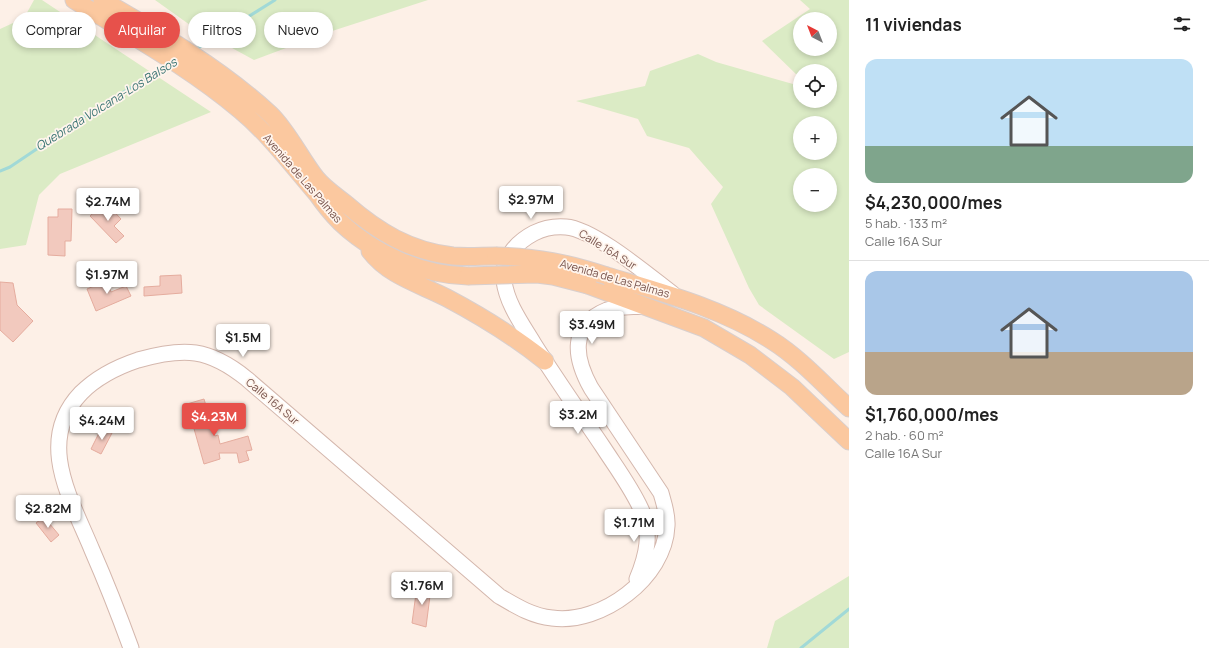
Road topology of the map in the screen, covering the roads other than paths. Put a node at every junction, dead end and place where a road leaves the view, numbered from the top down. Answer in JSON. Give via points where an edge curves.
{"nodes":[{"id":1,"x":74,"y":0,"type":"edge"},
{"id":2,"x":102,"y":0,"type":"edge"},
{"id":3,"x":118,"y":12,"type":"edge"},
{"id":4,"x":104,"y":15,"type":"edge"},
{"id":5,"x":164,"y":48,"type":"edge"},
{"id":6,"x":174,"y":48,"type":"edge"},
{"id":7,"x":358,"y":237,"type":"junction"},
{"id":8,"x":677,"y":297,"type":"junction"},
{"id":9,"x":645,"y":306,"type":"junction"},
{"id":10,"x":545,"y":361,"type":"junction"},
{"id":11,"x":849,"y":408,"type":"edge"},
{"id":12,"x":849,"y":441,"type":"edge"},
{"id":13,"x":633,"y":589,"type":"junction"},
{"id":14,"x":131,"y":648,"type":"edge"}],
"edges":[{"from":1,"to":4,"type":"main road","name":"Avenida de Las Palmas"},
{"from":2,"to":3,"type":"main road","name":"Avenida de Las Palmas"},
{"from":5,"to":7,"type":"main road","name":"Avenida de Las Palmas","via":[[191,73],[242,111],[268,137],[340,222]]},
{"from":6,"to":8,"type":"main road","name":"Avenida de Las Palmas","bridge":true,"via":[[192,55],[238,86],[272,116],[317,179],[359,216],[390,237],[425,250],[454,256],[540,258],[558,261]]},
{"from":7,"to":9,"type":"main road","name":"Avenida de Las Palmas","bridge":true,"via":[[380,251],[421,270],[468,276],[553,276],[588,285]]},
{"from":7,"to":10,"type":"main road","via":[[373,255],[397,275],[461,306],[519,341]]},
{"from":8,"to":10,"type":"main road","name":"Calle 16A Sur","via":[[580,230],[554,227],[533,234],[516,245],[512,251],[507,260],[504,280],[510,303]]},
{"from":8,"to":11,"type":"main road","name":"Avenida de Las Palmas","via":[[738,322],[772,340]]},
{"from":9,"to":12,"type":"main road","name":"Avenida de Las Palmas","via":[[704,328],[750,355],[792,388]]},
{"from":9,"to":13,"type":"main road","name":"Calle 16A Sur","via":[[608,310],[597,315],[584,328],[577,351],[582,372],[591,388],[656,484],[665,507],[667,527],[663,546],[650,571]]},
{"from":10,"to":13,"type":"main road","name":"Calle 16A Sur","via":[[641,508],[646,524],[648,548]]},
{"from":13,"to":14,"type":"main road","name":"Calle 16A Sur","via":[[613,605],[585,616],[553,619],[537,616],[519,608],[499,596],[233,367],[202,354],[185,351],[132,362],[108,373],[86,388],[68,409],[58,441],[61,470],[68,493],[108,586]]}]}
